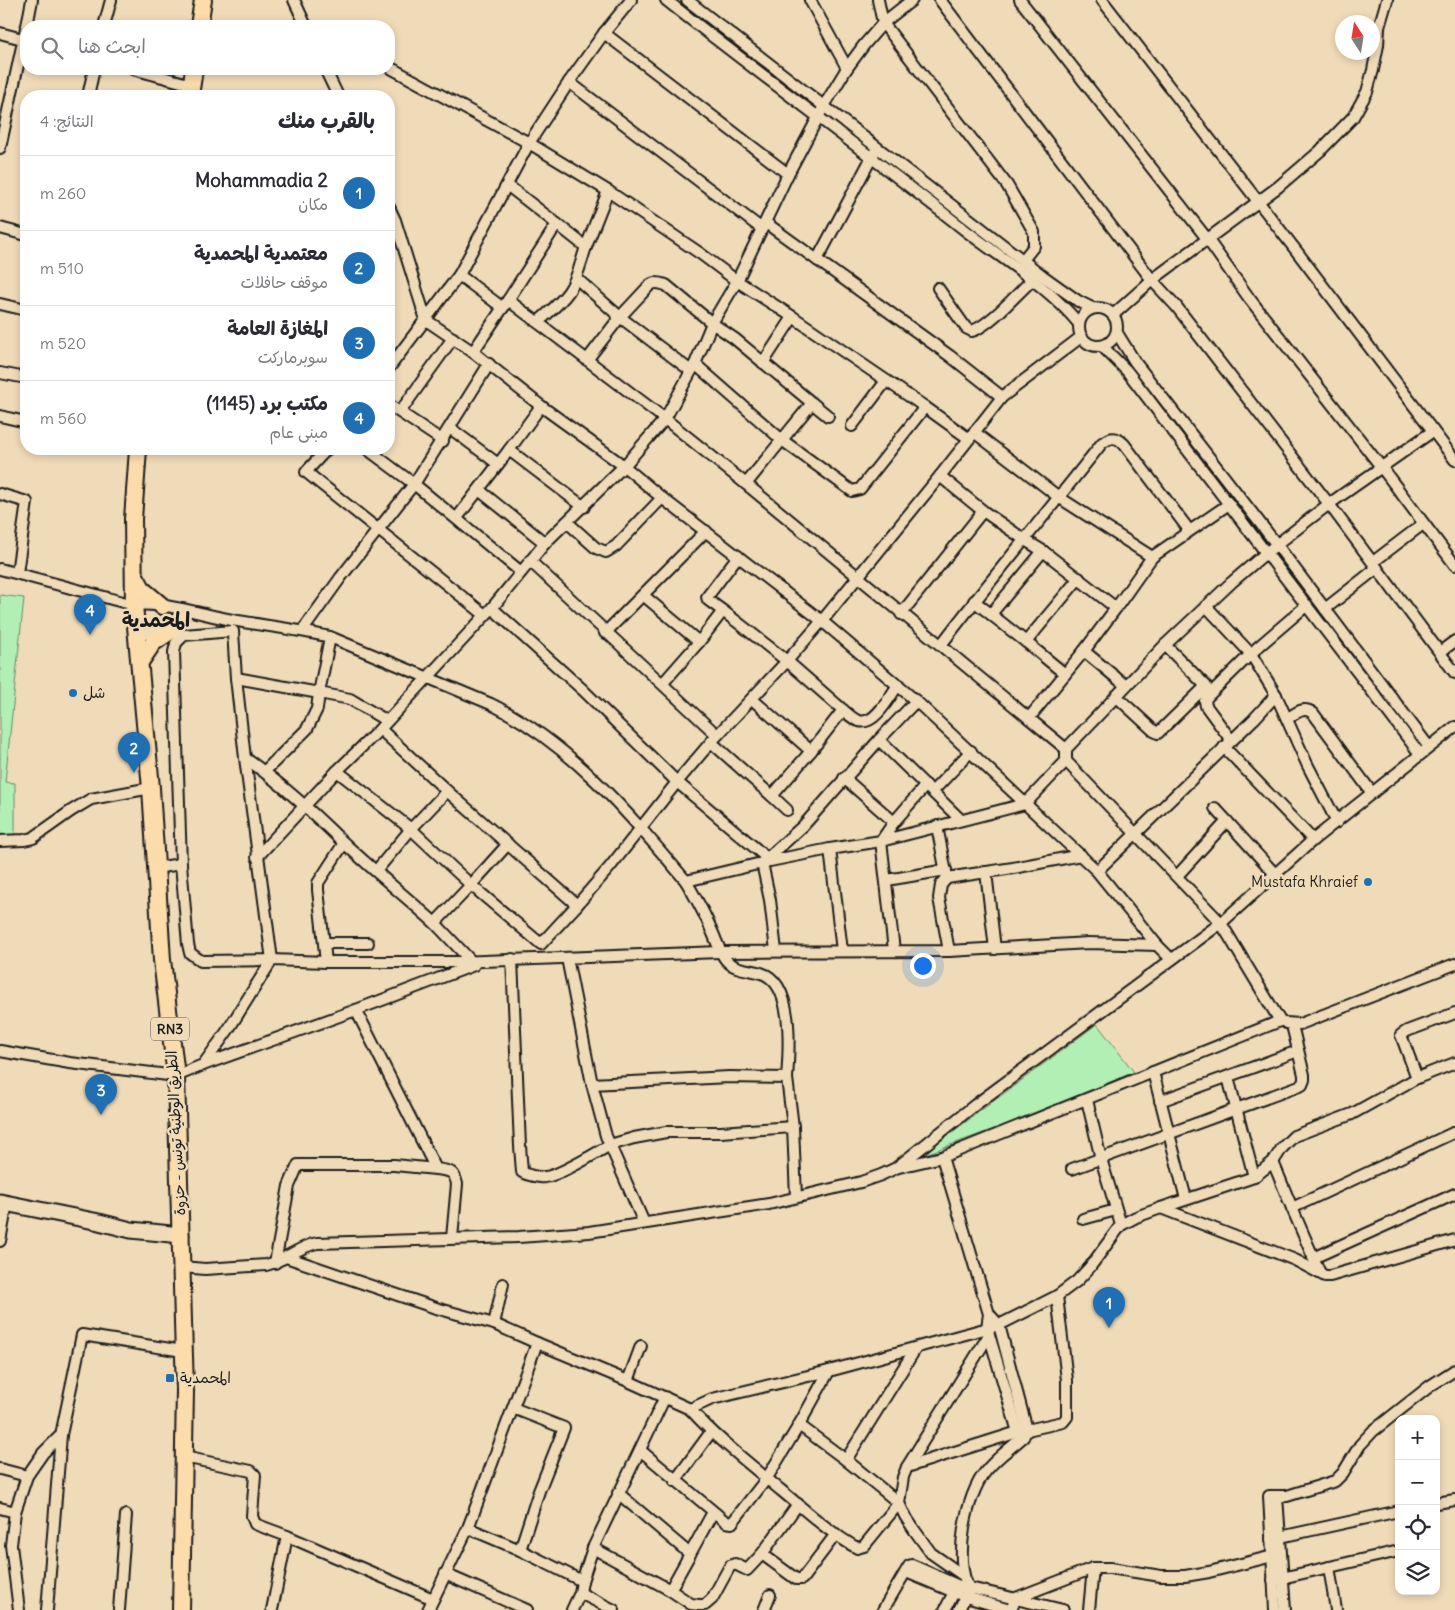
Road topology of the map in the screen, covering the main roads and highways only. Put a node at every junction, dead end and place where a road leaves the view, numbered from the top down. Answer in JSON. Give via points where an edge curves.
{"nodes":[{"id":1,"x":202,"y":0,"type":"edge"},
{"id":2,"x":200,"y":20,"type":"edge"},
{"id":3,"x":138,"y":455,"type":"edge"},
{"id":4,"x":134,"y":574,"type":"junction"},
{"id":5,"x":162,"y":606,"type":"road end"},
{"id":6,"x":185,"y":616,"type":"road end"},
{"id":7,"x":140,"y":662,"type":"junction"},
{"id":8,"x":181,"y":1610,"type":"edge"}],
"edges":[{"from":1,"to":2,"type":"main road"},
{"from":3,"to":4,"type":"main road","name":"الطريق الوطنية تونس - حزوة","number":"RN3","via":[[133,519]]},
{"from":4,"to":5,"type":"main road","via":[[143,590]]},
{"from":4,"to":7,"type":"main road","name":"الطريق الوطنية تونس - حزوة","number":"RN3"},
{"from":6,"to":7,"type":"main road","via":[[175,628],[153,643]]},
{"from":7,"to":8,"type":"main road","name":"الطريق الوطنية تونس - حزوة","number":"RN3","via":[[162,960],[176,1076],[185,1391]]}]}
